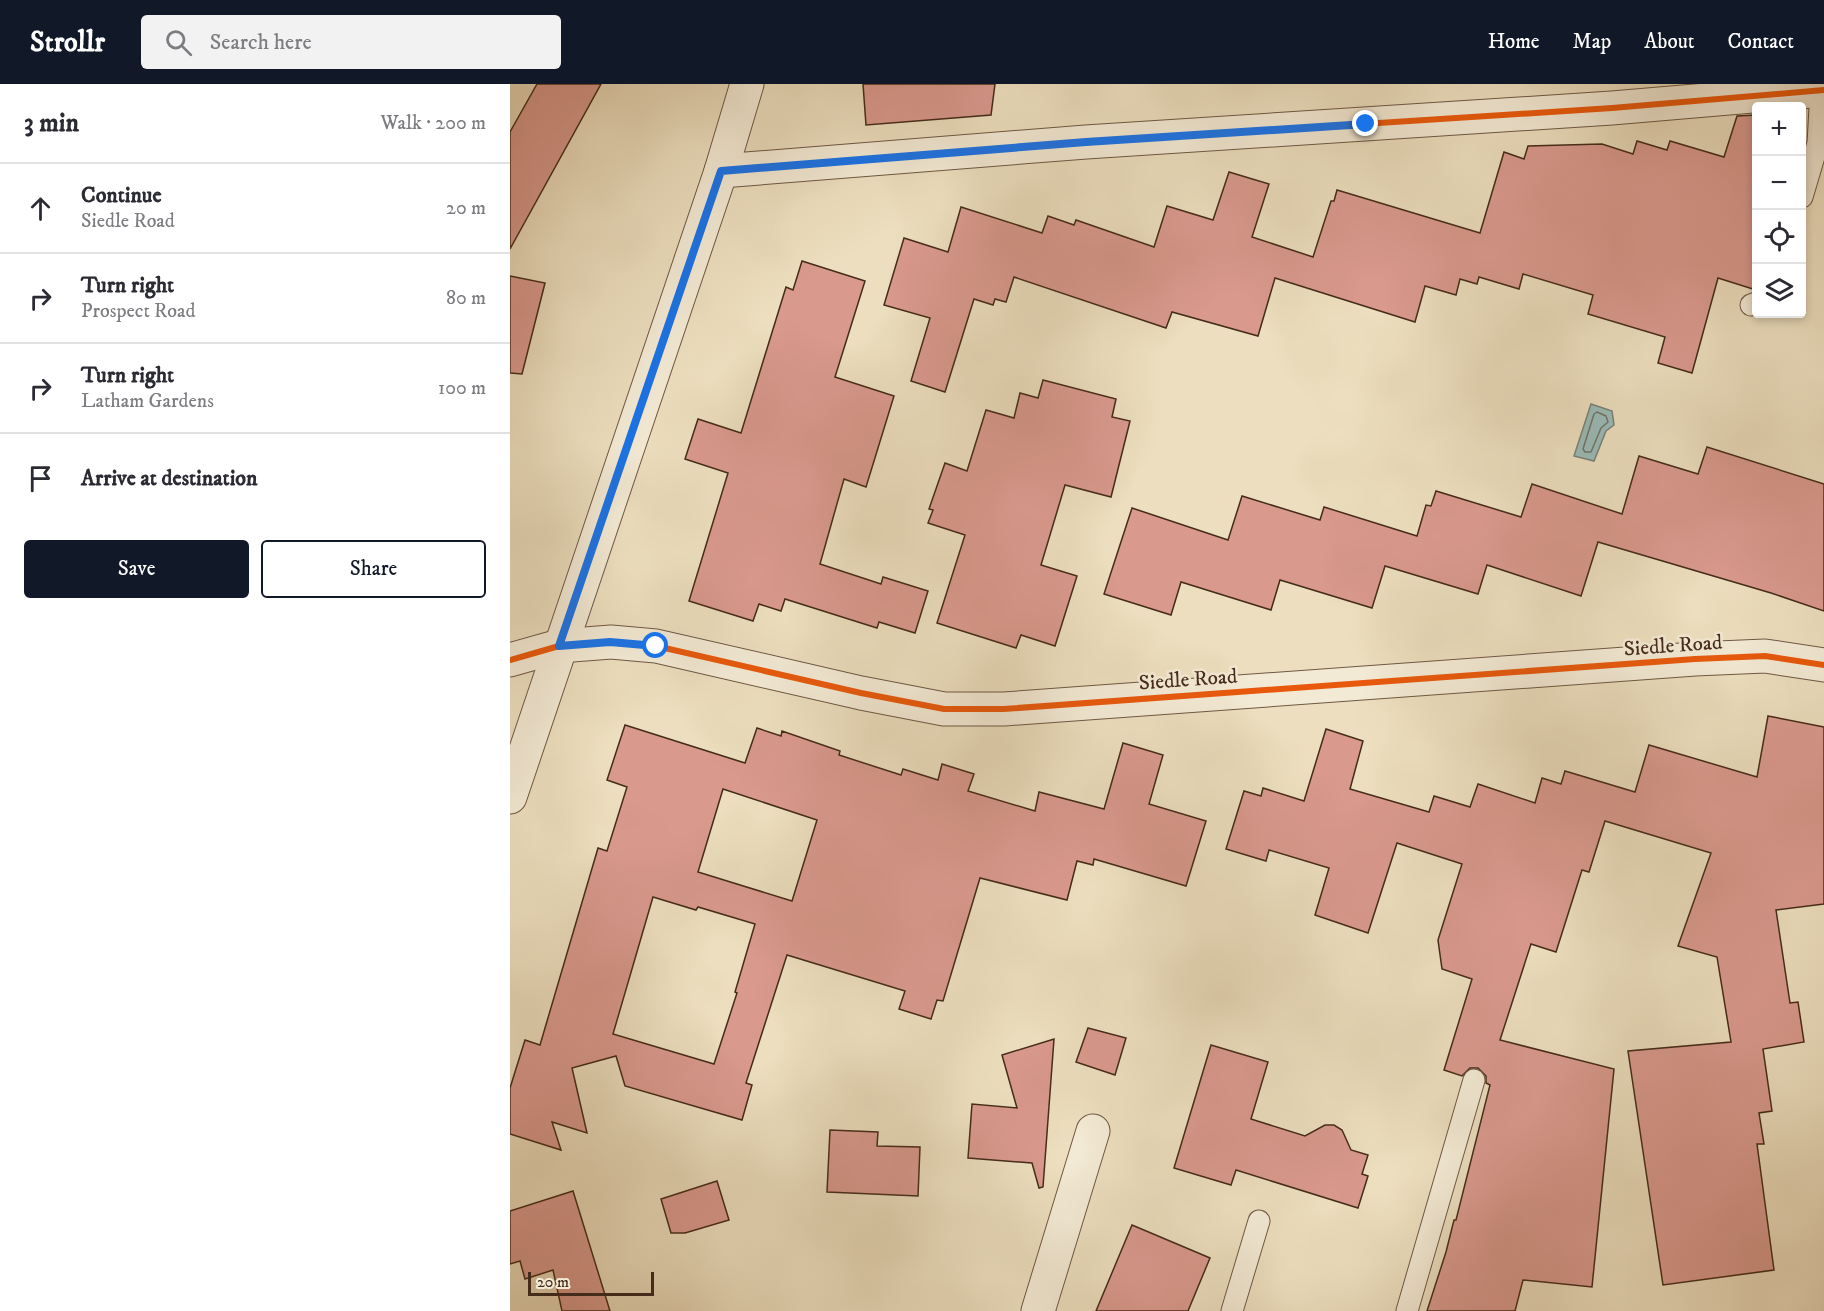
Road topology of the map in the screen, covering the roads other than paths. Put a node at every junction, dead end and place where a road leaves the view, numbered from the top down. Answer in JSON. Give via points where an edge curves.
{"nodes":[{"id":1,"x":747,"y":84,"type":"edge"},
{"id":2,"x":1822,"y":90,"type":"edge"},
{"id":3,"x":721,"y":171,"type":"junction"},
{"id":4,"x":1806,"y":184,"type":"edge"},
{"id":5,"x":559,"y":646,"type":"junction"},
{"id":6,"x":510,"y":660,"type":"edge"},
{"id":7,"x":1824,"y":664,"type":"edge"},
{"id":8,"x":510,"y":797,"type":"edge"},
{"id":9,"x":1474,"y":1080,"type":"dead end"},
{"id":10,"x":1093,"y":1131,"type":"dead end"},
{"id":11,"x":1259,"y":1221,"type":"dead end"},
{"id":12,"x":1038,"y":1311,"type":"edge"},
{"id":13,"x":1232,"y":1311,"type":"edge"},
{"id":14,"x":1407,"y":1311,"type":"edge"}],
"edges":[{"from":1,"to":3,"type":"street"},
{"from":2,"to":3,"type":"street"},
{"from":2,"to":4,"type":"lane","via":[[1818,143]]},
{"from":3,"to":5,"type":"street"},
{"from":5,"to":6,"type":"street","name":"Siedle Road"},
{"from":5,"to":7,"type":"street","name":"Siedle Road","via":[[610,642],[656,646],[944,709],[1004,709],[1695,659],[1765,656]]},
{"from":5,"to":8,"type":"street"},
{"from":9,"to":14,"type":"lane"},
{"from":10,"to":12,"type":"street"},
{"from":11,"to":13,"type":"lane"}]}
